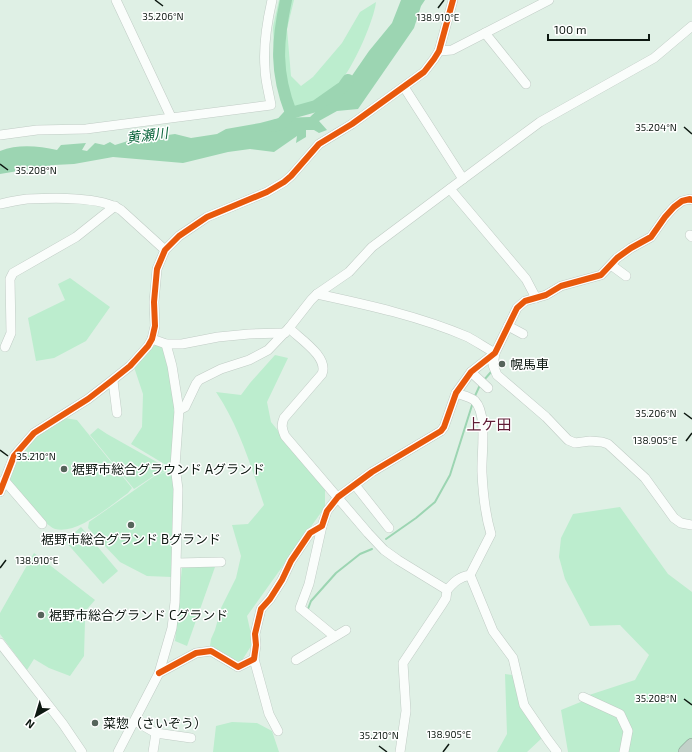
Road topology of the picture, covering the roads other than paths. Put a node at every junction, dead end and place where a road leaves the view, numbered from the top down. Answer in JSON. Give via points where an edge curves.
{"nodes":[{"id":1,"x":116,"y":0,"type":"edge"},
{"id":2,"x":272,"y":0,"type":"edge"},
{"id":3,"x":453,"y":0,"type":"edge"},
{"id":4,"x":549,"y":0,"type":"edge"},
{"id":5,"x":691,"y":27,"type":"edge"},
{"id":6,"x":485,"y":33,"type":"junction"},
{"id":7,"x":439,"y":50,"type":"junction"},
{"id":8,"x":526,"y":84,"type":"dead end"},
{"id":9,"x":404,"y":87,"type":"junction"},
{"id":10,"x":171,"y":117,"type":"junction"},
{"id":11,"x":0,"y":135,"type":"edge"},
{"id":12,"x":463,"y":179,"type":"junction"},
{"id":13,"x":450,"y":189,"type":"junction"},
{"id":14,"x":692,"y":200,"type":"edge"},
{"id":15,"x":0,"y":204,"type":"edge"},
{"id":16,"x":115,"y":206,"type":"junction"},
{"id":17,"x":165,"y":250,"type":"junction"},
{"id":18,"x":611,"y":265,"type":"junction"},
{"id":19,"x":626,"y":276,"type":"dead end"},
{"id":20,"x":317,"y":294,"type":"junction"},
{"id":21,"x":536,"y":298,"type":"junction"},
{"id":22,"x":508,"y":326,"type":"junction"},
{"id":23,"x":287,"y":331,"type":"junction"},
{"id":24,"x":523,"y":334,"type":"dead end"},
{"id":25,"x":152,"y":339,"type":"junction"},
{"id":26,"x":166,"y":344,"type":"junction"},
{"id":27,"x":6,"y":347,"type":"dead end"},
{"id":28,"x":494,"y":353,"type":"junction"},
{"id":29,"x":471,"y":372,"type":"junction"},
{"id":30,"x":112,"y":380,"type":"junction"},
{"id":31,"x":488,"y":388,"type":"dead end"},
{"id":32,"x":456,"y":392,"type":"junction"},
{"id":33,"x":179,"y":410,"type":"junction"},
{"id":34,"x":117,"y":414,"type":"dead end"},
{"id":35,"x":4,"y":480,"type":"junction"},
{"id":36,"x":355,"y":485,"type":"junction"},
{"id":37,"x":0,"y":492,"type":"edge"},
{"id":38,"x":338,"y":497,"type":"junction"},
{"id":39,"x":42,"y":524,"type":"dead end"},
{"id":40,"x":692,"y":525,"type":"edge"},
{"id":41,"x":322,"y":526,"type":"junction"},
{"id":42,"x":389,"y":528,"type":"dead end"},
{"id":43,"x":221,"y":562,"type":"dead end"},
{"id":44,"x":177,"y":563,"type":"junction"},
{"id":45,"x":470,"y":575,"type":"junction"},
{"id":46,"x":447,"y":590,"type":"junction"},
{"id":47,"x":346,"y":630,"type":"dead end"},
{"id":48,"x":334,"y":636,"type":"junction"},
{"id":49,"x":0,"y":643,"type":"edge"},
{"id":50,"x":254,"y":658,"type":"junction"},
{"id":51,"x":296,"y":660,"type":"dead end"},
{"id":52,"x":160,"y":673,"type":"junction"},
{"id":53,"x":583,"y":697,"type":"dead end"},
{"id":54,"x":136,"y":721,"type":"junction"},
{"id":55,"x":278,"y":731,"type":"dead end"},
{"id":56,"x":156,"y":733,"type":"junction"},
{"id":57,"x":191,"y":738,"type":"dead end"},
{"id":58,"x":692,"y":745,"type":"edge"},
{"id":59,"x":82,"y":752,"type":"edge"},
{"id":60,"x":118,"y":752,"type":"edge"},
{"id":61,"x":154,"y":752,"type":"edge"},
{"id":62,"x":400,"y":752,"type":"edge"},
{"id":63,"x":557,"y":752,"type":"edge"},
{"id":64,"x":624,"y":752,"type":"edge"},
{"id":65,"x":685,"y":752,"type":"edge"}],
"edges":[{"from":1,"to":10,"type":"street"},
{"from":2,"to":10,"type":"street","via":[[265,42],[264,68],[271,105]]},
{"from":3,"to":7,"type":"street"},
{"from":4,"to":6,"type":"street"},
{"from":5,"to":12,"type":"street","via":[[654,58],[540,122]]},
{"from":6,"to":7,"type":"street","via":[[452,50]]},
{"from":6,"to":8,"type":"street"},
{"from":7,"to":9,"type":"street","via":[[424,72]]},
{"from":9,"to":12,"type":"street"},
{"from":9,"to":17,"type":"street","via":[[319,144],[284,182],[267,192],[207,217],[179,236]]},
{"from":10,"to":11,"type":"street","via":[[86,129],[37,130]]},
{"from":12,"to":13,"type":"street"},
{"from":13,"to":20,"type":"street","via":[[372,247],[349,272]]},
{"from":13,"to":21,"type":"street","via":[[526,279]]},
{"from":14,"to":18,"type":"street","via":[[682,201],[674,207],[652,237],[631,248]]},
{"from":15,"to":16,"type":"street","via":[[26,199],[82,199]]},
{"from":16,"to":17,"type":"street"},
{"from":16,"to":27,"type":"street","via":[[76,237],[13,273],[10,279],[11,333]]},
{"from":17,"to":25,"type":"street","via":[[157,269],[155,326]]},
{"from":18,"to":19,"type":"street"},
{"from":18,"to":21,"type":"street","via":[[601,275],[561,286]]},
{"from":20,"to":23,"type":"street"},
{"from":20,"to":28,"type":"street","via":[[385,309],[434,324],[469,338]]},
{"from":21,"to":22,"type":"street","via":[[525,301],[517,308]]},
{"from":22,"to":24,"type":"street"},
{"from":22,"to":28,"type":"street"},
{"from":23,"to":26,"type":"street"},
{"from":23,"to":33,"type":"street","via":[[268,350],[199,380],[185,406]]},
{"from":23,"to":38,"type":"street","via":[[319,356],[324,370],[284,418],[282,429],[285,436]]},
{"from":25,"to":26,"type":"street"},
{"from":25,"to":30,"type":"street","via":[[142,354]]},
{"from":26,"to":33,"type":"street"},
{"from":28,"to":29,"type":"street"},
{"from":28,"to":40,"type":"street","via":[[493,365],[497,375],[546,417],[568,440],[575,443],[608,444],[645,478],[674,518],[681,523]]},
{"from":29,"to":31,"type":"street"},
{"from":29,"to":32,"type":"street"},
{"from":30,"to":34,"type":"street"},
{"from":30,"to":35,"type":"street","via":[[88,399],[34,433],[14,456]]},
{"from":32,"to":36,"type":"street","via":[[441,431]]},
{"from":32,"to":45,"type":"street","via":[[476,402],[483,424],[482,472],[486,515],[491,534]]},
{"from":33,"to":44,"type":"street","via":[[175,466],[178,489]]},
{"from":35,"to":37,"type":"street"},
{"from":35,"to":39,"type":"street"},
{"from":36,"to":38,"type":"street"},
{"from":36,"to":42,"type":"street"},
{"from":38,"to":41,"type":"street","via":[[327,512]]},
{"from":38,"to":46,"type":"street","via":[[384,550]]},
{"from":41,"to":48,"type":"street","via":[[309,584],[300,608]]},
{"from":41,"to":50,"type":"street","via":[[310,534],[291,561],[270,599],[261,609],[255,634]]},
{"from":43,"to":44,"type":"street"},
{"from":44,"to":52,"type":"street","via":[[172,628]]},
{"from":45,"to":46,"type":"street","via":[[462,576]]},
{"from":45,"to":63,"type":"street","via":[[493,631],[513,658],[524,705]]},
{"from":46,"to":62,"type":"street","via":[[446,598],[403,663],[406,711]]},
{"from":47,"to":48,"type":"street"},
{"from":48,"to":51,"type":"street"},
{"from":49,"to":59,"type":"street"},
{"from":50,"to":52,"type":"street","via":[[238,667],[211,651],[196,653]]},
{"from":50,"to":55,"type":"street","via":[[269,714]]},
{"from":52,"to":54,"type":"street"},
{"from":53,"to":64,"type":"street","via":[[620,714],[628,730]]},
{"from":54,"to":56,"type":"street"},
{"from":54,"to":60,"type":"street"},
{"from":56,"to":57,"type":"street"},
{"from":56,"to":61,"type":"street"},
{"from":58,"to":65,"type":"highway"}]}
